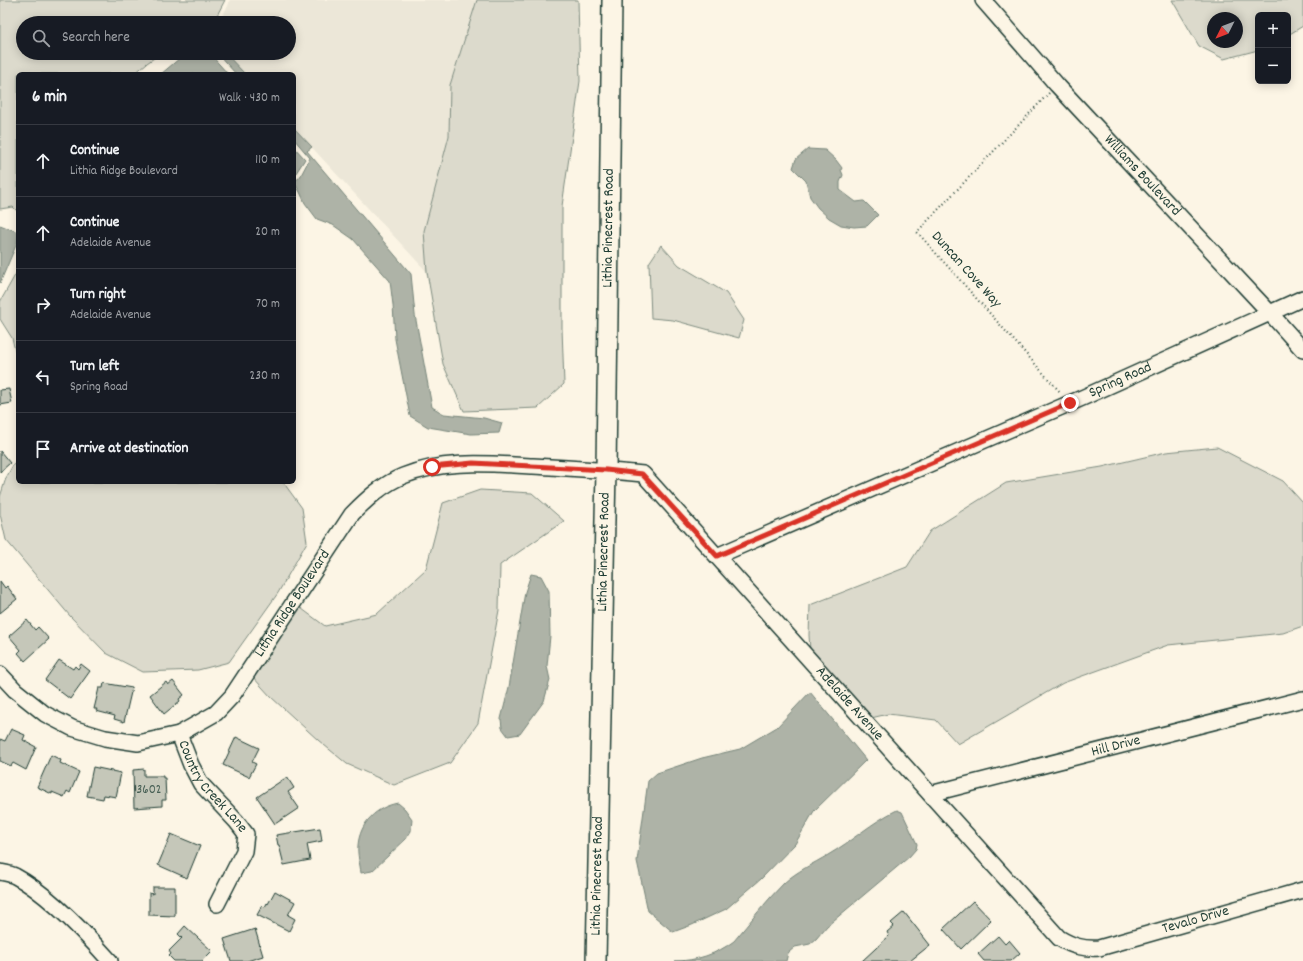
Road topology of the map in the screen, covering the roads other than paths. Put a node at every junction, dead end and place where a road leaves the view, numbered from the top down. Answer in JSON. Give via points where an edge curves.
{"nodes":[{"id":1,"x":612,"y":0,"type":"edge"},
{"id":2,"x":983,"y":0,"type":"edge"},
{"id":3,"x":1303,"y":298,"type":"edge"},
{"id":4,"x":1270,"y":312,"type":"junction"},
{"id":5,"x":1303,"y":350,"type":"edge"},
{"id":6,"x":606,"y":470,"type":"junction"},
{"id":7,"x":717,"y":556,"type":"junction"},
{"id":8,"x":0,"y":674,"type":"edge"},
{"id":9,"x":1303,"y":700,"type":"edge"},
{"id":10,"x":179,"y":734,"type":"junction"},
{"id":11,"x":930,"y":794,"type":"junction"},
{"id":12,"x":0,"y":872,"type":"edge"},
{"id":13,"x":1303,"y":890,"type":"edge"},
{"id":14,"x":217,"y":904,"type":"dead end"},
{"id":15,"x":1087,"y":949,"type":"joint"},
{"id":16,"x":110,"y":961,"type":"edge"},
{"id":17,"x":596,"y":961,"type":"edge"}],
"edges":[{"from":1,"to":6,"type":"main road","name":"Lithia Pinecrest Road"},
{"from":2,"to":4,"type":"street","name":"Williams Boulevard","via":[[1057,85]]},
{"from":3,"to":4,"type":"street","name":"Spring Road"},
{"from":4,"to":5,"type":"street","name":"Williams Boulevard"},
{"from":4,"to":7,"type":"street","name":"Spring Road","via":[[1070,403]]},
{"from":6,"to":7,"type":"street","name":"Adelaide Avenue","via":[[642,474]]},
{"from":6,"to":10,"type":"street","name":"Lithia Ridge Boulevard","via":[[473,463],[432,467],[403,476],[378,490],[352,514],[232,696],[216,712]]},
{"from":6,"to":17,"type":"main road","name":"Lithia Pinecrest Road"},
{"from":7,"to":11,"type":"street","name":"Adelaide Avenue"},
{"from":8,"to":10,"type":"street","name":"Lithia Ridge Boulevard","via":[[45,714],[72,728],[105,738],[138,743]]},
{"from":9,"to":11,"type":"street","name":"Hill Drive"},
{"from":10,"to":14,"type":"street","name":"Country Creek Lane","via":[[201,784],[246,834],[244,851]]},
{"from":11,"to":15,"type":"street","name":"Adelaide Avenue","via":[[1059,938]]},
{"from":12,"to":16,"type":"street","via":[[14,876],[40,893],[73,922]]},
{"from":13,"to":15,"type":"street","name":"Tevalo Drive","via":[[1099,948]]}]}
